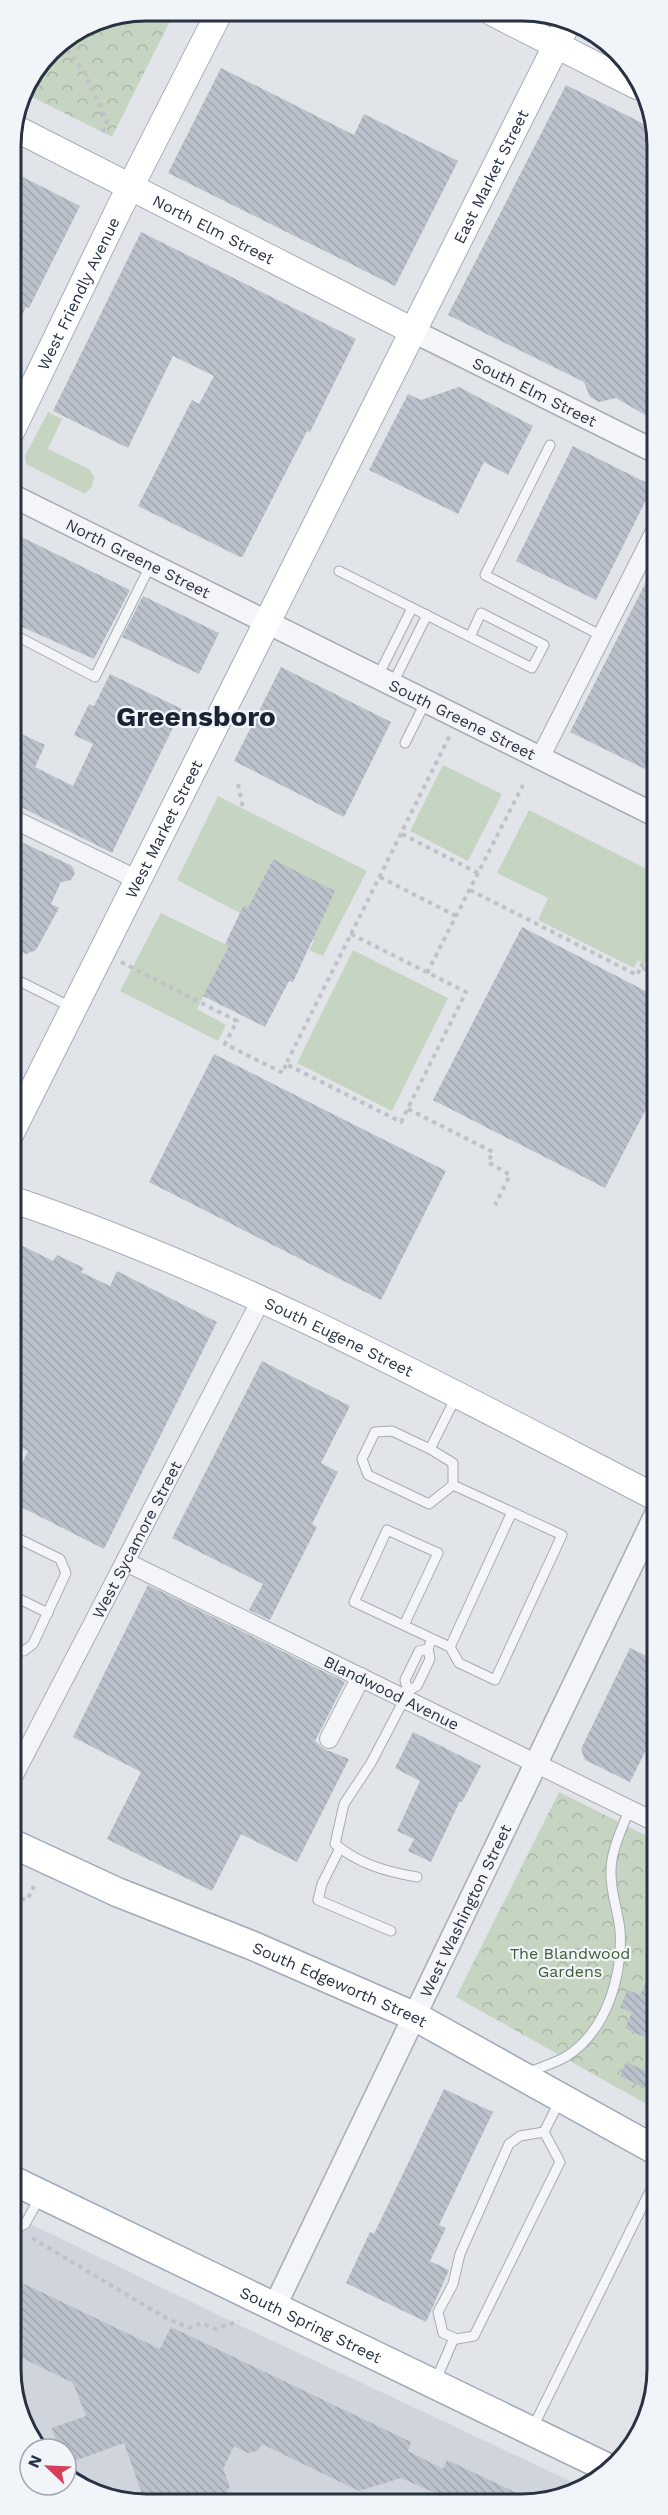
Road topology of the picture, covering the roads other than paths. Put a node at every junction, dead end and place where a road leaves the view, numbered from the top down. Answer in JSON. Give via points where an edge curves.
{"nodes":[{"id":1,"x":215,"y":21,"type":"edge"},
{"id":2,"x":519,"y":21,"type":"edge"},
{"id":3,"x":561,"y":34,"type":"edge"},
{"id":4,"x":627,"y":79,"type":"edge"},
{"id":5,"x":22,"y":131,"type":"edge"},
{"id":6,"x":131,"y":186,"type":"junction"},
{"id":7,"x":413,"y":331,"type":"junction"},
{"id":8,"x":21,"y":412,"type":"edge"},
{"id":9,"x":550,"y":445,"type":"dead end"},
{"id":10,"x":647,"y":448,"type":"edge"},
{"id":11,"x":21,"y":500,"type":"edge"},
{"id":12,"x":647,"y":548,"type":"edge"},
{"id":13,"x":150,"y":566,"type":"junction"},
{"id":14,"x":339,"y":571,"type":"dead end"},
{"id":15,"x":412,"y":608,"type":"junction"},
{"id":16,"x":427,"y":615,"type":"junction"},
{"id":17,"x":266,"y":624,"type":"junction"},
{"id":18,"x":602,"y":636,"type":"junction"},
{"id":19,"x":470,"y":637,"type":"junction"},
{"id":20,"x":21,"y":638,"type":"edge"},
{"id":21,"x":385,"y":682,"type":"junction"},
{"id":22,"x":426,"y":702,"type":"junction"},
{"id":23,"x":405,"y":744,"type":"dead end"},
{"id":24,"x":540,"y":758,"type":"junction"},
{"id":25,"x":647,"y":811,"type":"edge"},
{"id":26,"x":21,"y":823,"type":"edge"},
{"id":27,"x":138,"y":880,"type":"junction"},
{"id":28,"x":21,"y":982,"type":"edge"},
{"id":29,"x":73,"y":1008,"type":"junction"},
{"id":30,"x":21,"y":1113,"type":"edge"},
{"id":31,"x":21,"y":1202,"type":"edge"},
{"id":32,"x":262,"y":1299,"type":"junction"},
{"id":33,"x":457,"y":1395,"type":"junction"},
{"id":34,"x":430,"y":1449,"type":"junction"},
{"id":35,"x":453,"y":1485,"type":"junction"},
{"id":36,"x":647,"y":1493,"type":"edge"},
{"id":37,"x":512,"y":1512,"type":"junction"},
{"id":38,"x":647,"y":1533,"type":"edge"},
{"id":39,"x":21,"y":1540,"type":"edge"},
{"id":40,"x":126,"y":1562,"type":"junction"},
{"id":41,"x":21,"y":1600,"type":"edge"},
{"id":42,"x":48,"y":1613,"type":"junction"},
{"id":43,"x":404,"y":1625,"type":"junction"},
{"id":44,"x":432,"y":1639,"type":"junction"},
{"id":45,"x":450,"y":1647,"type":"junction"},
{"id":46,"x":428,"y":1649,"type":"junction"},
{"id":47,"x":21,"y":1650,"type":"edge"},
{"id":48,"x":361,"y":1677,"type":"junction"},
{"id":49,"x":406,"y":1695,"type":"junction"},
{"id":50,"x":329,"y":1739,"type":"dead end"},
{"id":51,"x":21,"y":1762,"type":"edge"},
{"id":52,"x":536,"y":1763,"type":"junction"},
{"id":53,"x":630,"y":1810,"type":"junction"},
{"id":54,"x":647,"y":1818,"type":"edge"},
{"id":55,"x":21,"y":1847,"type":"edge"},
{"id":56,"x":340,"y":1848,"type":"junction"},
{"id":57,"x":417,"y":1877,"type":"dead end"},
{"id":58,"x":391,"y":1931,"type":"dead end"},
{"id":59,"x":416,"y":2017,"type":"junction"},
{"id":60,"x":521,"y":2075,"type":"junction"},
{"id":61,"x":561,"y":2098,"type":"junction"},
{"id":62,"x":544,"y":2132,"type":"junction"},
{"id":63,"x":647,"y":2145,"type":"edge"},
{"id":64,"x":21,"y":2184,"type":"edge"},
{"id":65,"x":42,"y":2194,"type":"junction"},
{"id":66,"x":647,"y":2197,"type":"edge"},
{"id":67,"x":21,"y":2226,"type":"edge"},
{"id":68,"x":274,"y":2308,"type":"junction"},
{"id":69,"x":454,"y":2338,"type":"junction"},
{"id":70,"x":434,"y":2385,"type":"junction"},
{"id":71,"x":531,"y":2432,"type":"junction"},
{"id":72,"x":601,"y":2465,"type":"edge"}],
"edges":[{"from":1,"to":6,"type":"main road","name":"West Friendly Avenue"},
{"from":2,"to":3,"type":"main road"},
{"from":3,"to":4,"type":"main road"},
{"from":3,"to":7,"type":"main road","name":"East Market Street"},
{"from":5,"to":6,"type":"main road","name":"North Elm Street"},
{"from":6,"to":7,"type":"main road","name":"North Elm Street"},
{"from":6,"to":8,"type":"main road","name":"West Friendly Avenue"},
{"from":7,"to":10,"type":"street","name":"South Elm Street"},
{"from":7,"to":17,"type":"main road","name":"West Market Street"},
{"from":9,"to":18,"type":"lane","via":[[485,575]]},
{"from":11,"to":13,"type":"street","name":"North Greene Street"},
{"from":12,"to":18,"type":"street"},
{"from":13,"to":17,"type":"street","name":"North Greene Street"},
{"from":13,"to":20,"type":"lane","via":[[95,677]]},
{"from":14,"to":15,"type":"lane"},
{"from":15,"to":16,"type":"lane"},
{"from":15,"to":21,"type":"lane"},
{"from":16,"to":19,"type":"lane"},
{"from":16,"to":21,"type":"lane"},
{"from":17,"to":21,"type":"street","name":"South Greene Street"},
{"from":17,"to":27,"type":"main road","name":"West Market Street"},
{"from":18,"to":24,"type":"street"},
{"from":19,"to":19,"type":"lane","via":[[532,668],[544,645],[481,613]]},
{"from":21,"to":22,"type":"street","name":"South Greene Street"},
{"from":22,"to":23,"type":"lane"},
{"from":22,"to":24,"type":"street","name":"South Greene Street"},
{"from":24,"to":25,"type":"street","name":"South Greene Street"},
{"from":26,"to":27,"type":"street"},
{"from":27,"to":29,"type":"main road","name":"West Market Street"},
{"from":28,"to":29,"type":"lane"},
{"from":29,"to":30,"type":"main road","name":"West Market Street"},
{"from":31,"to":32,"type":"main road","name":"South Eugene Street"},
{"from":32,"to":33,"type":"main road","name":"South Eugene Street"},
{"from":32,"to":40,"type":"street","name":"West Sycamore Street"},
{"from":33,"to":34,"type":"lane"},
{"from":33,"to":36,"type":"main road","name":"South Eugene Street"},
{"from":34,"to":35,"type":"lane","via":[[453,1463]]},
{"from":34,"to":35,"type":"lane","via":[[393,1431],[375,1432],[362,1459],[368,1475],[429,1504]]},
{"from":35,"to":37,"type":"lane"},
{"from":37,"to":45,"type":"lane"},
{"from":37,"to":45,"type":"lane","via":[[562,1535],[495,1680],[459,1663]]},
{"from":38,"to":52,"type":"street","name":"West Washington Street"},
{"from":39,"to":42,"type":"lane","via":[[63,1563],[66,1573]]},
{"from":40,"to":48,"type":"street","name":"Blandwood Avenue"},
{"from":40,"to":51,"type":"street","name":"West Sycamore Street"},
{"from":41,"to":42,"type":"lane"},
{"from":42,"to":47,"type":"lane","via":[[30,1648]]},
{"from":43,"to":43,"type":"lane","via":[[354,1602],[387,1530],[438,1553]]},
{"from":43,"to":44,"type":"lane"},
{"from":44,"to":45,"type":"lane"},
{"from":44,"to":46,"type":"lane"},
{"from":46,"to":49,"type":"lane","via":[[430,1659],[422,1677]]},
{"from":46,"to":49,"type":"lane","via":[[419,1651],[405,1680]]},
{"from":48,"to":49,"type":"street","name":"Blandwood Avenue"},
{"from":48,"to":50,"type":"street"},
{"from":49,"to":52,"type":"street","name":"Blandwood Avenue"},
{"from":49,"to":56,"type":"lane","via":[[345,1804],[335,1844]]},
{"from":52,"to":53,"type":"street","name":"Blandwood Avenue"},
{"from":52,"to":59,"type":"street","name":"West Washington Street"},
{"from":53,"to":54,"type":"street","name":"Blandwood Avenue"},
{"from":53,"to":60,"type":"lane","via":[[610,1871],[620,1929],[620,1971],[605,2012],[567,2056]]},
{"from":55,"to":59,"type":"main road","name":"South Edgeworth Street","via":[[117,1892]]},
{"from":56,"to":57,"type":"lane","via":[[352,1859]]},
{"from":56,"to":58,"type":"lane","via":[[318,1899]]},
{"from":59,"to":60,"type":"main road","name":"South Edgeworth Street"},
{"from":59,"to":68,"type":"street","name":"West Washington Street"},
{"from":60,"to":61,"type":"main road","name":"South Edgeworth Street"},
{"from":61,"to":62,"type":"lane"},
{"from":61,"to":63,"type":"main road","name":"South Edgeworth Street"},
{"from":62,"to":69,"type":"lane","via":[[560,2162],[474,2336]]},
{"from":62,"to":69,"type":"lane","via":[[520,2136],[509,2144],[460,2254],[453,2284],[438,2312],[443,2333]]},
{"from":64,"to":65,"type":"main road","name":"South Spring Street"},
{"from":65,"to":67,"type":"lane"},
{"from":65,"to":68,"type":"main road","name":"South Spring Street"},
{"from":66,"to":71,"type":"lane"},
{"from":68,"to":70,"type":"main road","name":"South Spring Street"},
{"from":69,"to":70,"type":"lane"},
{"from":70,"to":71,"type":"main road","name":"South Spring Street"},
{"from":71,"to":72,"type":"main road","name":"South Spring Street"}]}
